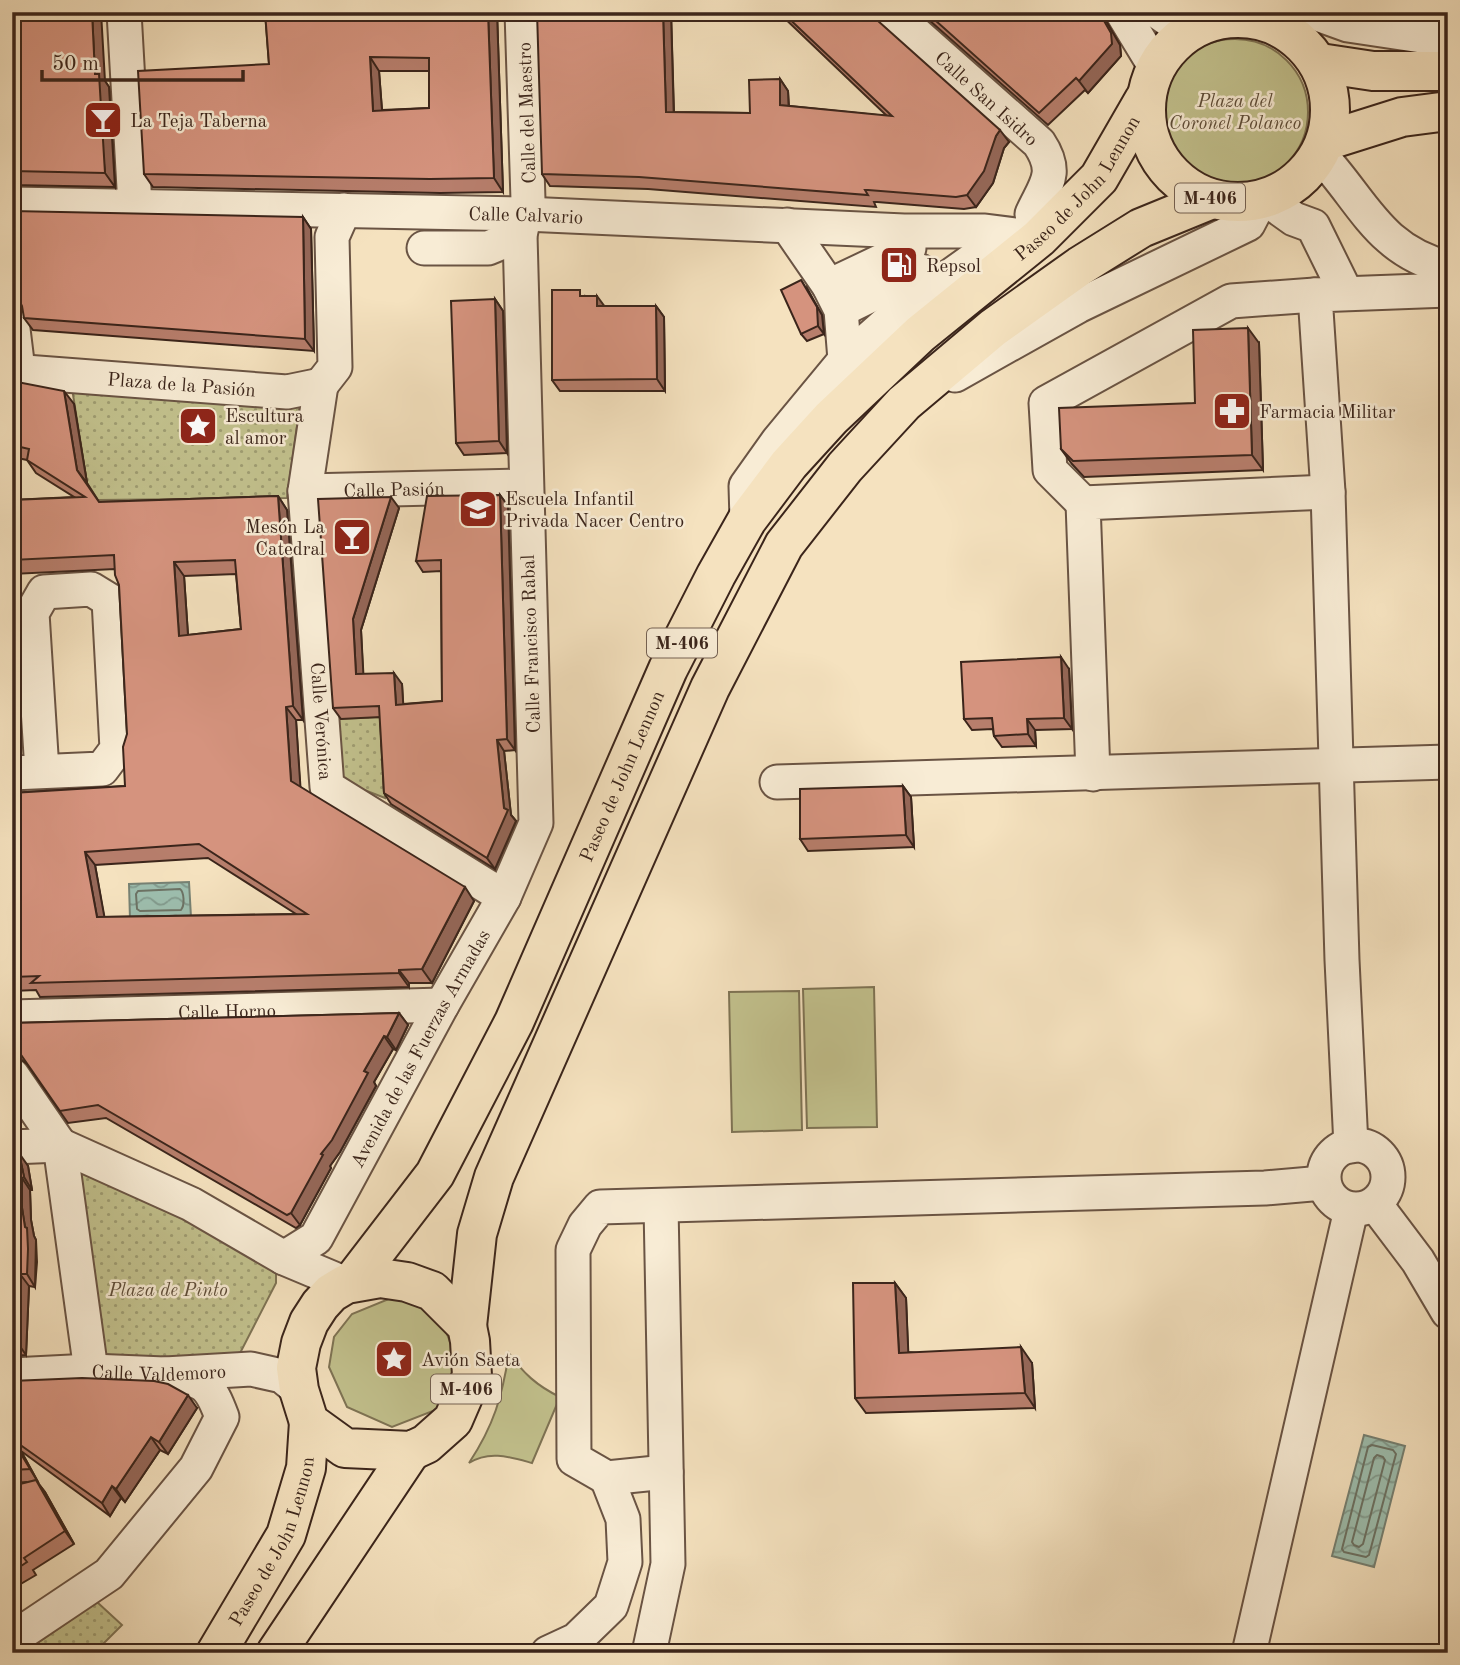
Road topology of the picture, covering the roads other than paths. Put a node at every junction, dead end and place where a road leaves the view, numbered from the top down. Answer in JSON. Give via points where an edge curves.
{"nodes":[{"id":1,"x":124,"y":12,"type":"edge"},
{"id":2,"x":522,"y":12,"type":"edge"},
{"id":3,"x":891,"y":12,"type":"edge"},
{"id":4,"x":1122,"y":12,"type":"edge"},
{"id":5,"x":1311,"y":12,"type":"edge"},
{"id":6,"x":1230,"y":15,"type":"edge"},
{"id":7,"x":1173,"y":23,"type":"edge"},
{"id":8,"x":1448,"y":40,"type":"edge"},
{"id":9,"x":1317,"y":57,"type":"junction"},
{"id":10,"x":1448,"y":71,"type":"edge"},
{"id":11,"x":1150,"y":84,"type":"junction"},
{"id":12,"x":1448,"y":111,"type":"edge"},
{"id":13,"x":1324,"y":147,"type":"junction"},
{"id":14,"x":1212,"y":199,"type":"junction"},
{"id":15,"x":1263,"y":200,"type":"junction"},
{"id":16,"x":12,"y":204,"type":"edge"},
{"id":17,"x":135,"y":206,"type":"junction"},
{"id":18,"x":344,"y":210,"type":"junction"},
{"id":19,"x":522,"y":224,"type":"junction"},
{"id":20,"x":787,"y":225,"type":"junction"},
{"id":21,"x":424,"y":248,"type":"dead end"},
{"id":22,"x":1028,"y":248,"type":"junction"},
{"id":23,"x":917,"y":259,"type":"junction"},
{"id":24,"x":1448,"y":268,"type":"edge"},
{"id":25,"x":1448,"y":290,"type":"edge"},
{"id":26,"x":1330,"y":294,"type":"junction"},
{"id":27,"x":12,"y":321,"type":"edge"},
{"id":28,"x":840,"y":323,"type":"junction"},
{"id":29,"x":15,"y":370,"type":"edge"},
{"id":30,"x":321,"y":385,"type":"junction"},
{"id":31,"x":904,"y":403,"type":"junction"},
{"id":32,"x":526,"y":486,"type":"junction"},
{"id":33,"x":305,"y":491,"type":"junction"},
{"id":34,"x":1328,"y":492,"type":"junction"},
{"id":35,"x":1083,"y":503,"type":"junction"},
{"id":36,"x":747,"y":520,"type":"junction"},
{"id":37,"x":1448,"y":762,"type":"edge"},
{"id":38,"x":1336,"y":764,"type":"junction"},
{"id":39,"x":27,"y":772,"type":"edge"},
{"id":40,"x":1093,"y":774,"type":"junction"},
{"id":41,"x":777,"y":782,"type":"dead end"},
{"id":42,"x":536,"y":823,"type":"joint"},
{"id":43,"x":504,"y":897,"type":"junction"},
{"id":44,"x":442,"y":1004,"type":"junction"},
{"id":45,"x":12,"y":1017,"type":"edge"},
{"id":46,"x":12,"y":1076,"type":"edge"},
{"id":47,"x":60,"y":1144,"type":"junction"},
{"id":48,"x":1351,"y":1146,"type":"junction"},
{"id":49,"x":12,"y":1147,"type":"edge"},
{"id":50,"x":1323,"y":1183,"type":"junction"},
{"id":51,"x":661,"y":1206,"type":"junction"},
{"id":52,"x":1363,"y":1207,"type":"junction"},
{"id":53,"x":284,"y":1258,"type":"junction"},
{"id":54,"x":349,"y":1283,"type":"junction"},
{"id":55,"x":1448,"y":1312,"type":"edge"},
{"id":56,"x":467,"y":1326,"type":"junction"},
{"id":57,"x":91,"y":1371,"type":"junction"},
{"id":58,"x":12,"y":1374,"type":"edge"},
{"id":59,"x":165,"y":1374,"type":"junction"},
{"id":60,"x":304,"y":1406,"type":"junction"},
{"id":61,"x":411,"y":1451,"type":"junction"},
{"id":62,"x":666,"y":1472,"type":"junction"},
{"id":63,"x":607,"y":1478,"type":"junction"},
{"id":64,"x":12,"y":1639,"type":"edge"},
{"id":65,"x":216,"y":1653,"type":"edge"},
{"id":66,"x":276,"y":1653,"type":"edge"},
{"id":67,"x":548,"y":1653,"type":"edge"},
{"id":68,"x":649,"y":1653,"type":"edge"},
{"id":69,"x":1249,"y":1653,"type":"edge"}],
"edges":[{"from":1,"to":17,"type":"street"},
{"from":2,"to":19,"type":"street","name":"Calle del Maestro","via":[[528,183]]},
{"from":3,"to":22,"type":"street","name":"Calle San Isidro","via":[[1046,153],[1050,169],[1032,214]]},
{"from":4,"to":11,"type":"street"},
{"from":5,"to":8,"type":"street","via":[[1348,25]]},
{"from":5,"to":9,"type":"street"},
{"from":6,"to":7,"type":"highway","number":"M-406","via":[[1206,23]]},
{"from":6,"to":9,"type":"highway","number":"M-406","via":[[1289,33]]},
{"from":7,"to":11,"type":"highway","number":"M-406"},
{"from":9,"to":10,"type":"highway","number":"M-406","via":[[1373,71]]},
{"from":9,"to":13,"type":"highway","via":[[1330,95]]},
{"from":11,"to":14,"type":"highway","number":"M-406","via":[[1149,140],[1164,166],[1184,185]]},
{"from":11,"to":22,"type":"highway","name":"Paseo de John Lennon","number":"M-406","via":[[1098,178]]},
{"from":12,"to":13,"type":"highway","via":[[1402,117]]},
{"from":13,"to":15,"type":"highway","number":"M-406","via":[[1289,188]]},
{"from":13,"to":24,"type":"street","via":[[1348,191],[1384,235],[1423,262]]},
{"from":14,"to":15,"type":"highway","number":"M-406"},
{"from":14,"to":31,"type":"highway","number":"M-406","via":[[1141,228],[1080,266],[993,328]]},
{"from":15,"to":26,"type":"street","via":[[1313,226]]},
{"from":15,"to":31,"type":"street","via":[[1248,224],[1078,306]]},
{"from":16,"to":17,"type":"street","name":"Calle Calvario"},
{"from":17,"to":18,"type":"street","name":"Calle Calvario"},
{"from":18,"to":19,"type":"street","name":"Calle Calvario"},
{"from":18,"to":30,"type":"street","via":[[332,237],[335,367]]},
{"from":19,"to":20,"type":"street","name":"Calle Calvario"},
{"from":19,"to":21,"type":"street","via":[[488,248]]},
{"from":19,"to":32,"type":"street","name":"Calle Francisco Rabal"},
{"from":20,"to":23,"type":"street","name":"Calle Calvario"},
{"from":20,"to":28,"type":"street"},
{"from":22,"to":23,"type":"street"},
{"from":22,"to":23,"type":"street","name":"Calle Calvario","via":[[985,231]]},
{"from":22,"to":36,"type":"highway","name":"Paseo de John Lennon","number":"M-406","via":[[920,334],[831,418]]},
{"from":23,"to":28,"type":"street"},
{"from":23,"to":28,"type":"street","via":[[897,314]]},
{"from":25,"to":26,"type":"street"},
{"from":26,"to":34,"type":"street"},
{"from":26,"to":35,"type":"street","via":[[1231,301],[1046,402],[1050,470]]},
{"from":27,"to":29,"type":"street"},
{"from":28,"to":36,"type":"street","via":[[778,441],[747,486]]},
{"from":29,"to":30,"type":"street","name":"Plaza de la Pasión","via":[[287,392]]},
{"from":30,"to":33,"type":"street"},
{"from":31,"to":56,"type":"highway","number":"M-406","via":[[783,545],[710,688],[494,1177],[477,1234]]},
{"from":32,"to":33,"type":"street","name":"Calle Pasión"},
{"from":32,"to":42,"type":"street","name":"Calle Francisco Rabal"},
{"from":33,"to":43,"type":"street","name":"Calle Verónica","via":[[327,786]]},
{"from":34,"to":35,"type":"street"},
{"from":34,"to":38,"type":"street"},
{"from":35,"to":40,"type":"street"},
{"from":36,"to":54,"type":"highway","name":"Paseo de John Lennon","number":"M-406","via":[[668,669],[514,1022],[435,1174]]},
{"from":37,"to":38,"type":"street"},
{"from":38,"to":40,"type":"street"},
{"from":38,"to":48,"type":"street"},
{"from":39,"to":39,"type":"street","via":[[32,613],[44,592],[92,589],[109,600],[117,749],[102,769]]},
{"from":40,"to":41,"type":"street"},
{"from":42,"to":43,"type":"street","name":"Avenida de las Fuerzas Armadas"},
{"from":43,"to":44,"type":"street","name":"Avenida de las Fuerzas Armadas"},
{"from":44,"to":45,"type":"street","name":"Calle Horno"},
{"from":44,"to":53,"type":"street","name":"Avenida de las Fuerzas Armadas","via":[[316,1238]]},
{"from":46,"to":47,"type":"street"},
{"from":47,"to":49,"type":"street"},
{"from":47,"to":53,"type":"street","via":[[191,1204]]},
{"from":47,"to":57,"type":"street"},
{"from":48,"to":50,"type":"street","via":[[1332,1154],[1323,1171]]},
{"from":48,"to":52,"type":"street","via":[[1371,1148],[1388,1171],[1383,1196]]},
{"from":50,"to":51,"type":"street"},
{"from":50,"to":52,"type":"street","via":[[1336,1204]]},
{"from":51,"to":62,"type":"street"},
{"from":51,"to":63,"type":"street","via":[[600,1207],[573,1250],[574,1459]]},
{"from":52,"to":55,"type":"street","via":[[1418,1261]]},
{"from":52,"to":69,"type":"street"},
{"from":53,"to":54,"type":"street"},
{"from":54,"to":56,"type":"highway","via":[[380,1278],[432,1291]]},
{"from":54,"to":60,"type":"highway","number":"M-406","via":[[331,1293],[309,1322],[301,1343],[296,1368]]},
{"from":56,"to":61,"type":"highway","number":"M-406","via":[[472,1376],[453,1420]]},
{"from":57,"to":58,"type":"street","name":"Calle Valdemoro"},
{"from":57,"to":59,"type":"street","name":"Calle Valdemoro"},
{"from":59,"to":60,"type":"street","name":"Calle Valdemoro","via":[[251,1369],[282,1376]]},
{"from":59,"to":64,"type":"street","via":[[201,1382],[213,1392],[222,1417],[196,1468],[109,1574]]},
{"from":60,"to":61,"type":"highway","via":[[345,1448]]},
{"from":60,"to":65,"type":"highway","name":"Paseo de John Lennon","number":"M-406","via":[[306,1468],[286,1535]]},
{"from":61,"to":66,"type":"highway","number":"M-406"},
{"from":62,"to":63,"type":"street"},
{"from":62,"to":68,"type":"street","via":[[668,1564]]},
{"from":63,"to":67,"type":"street","via":[[624,1519],[625,1562],[611,1606],[576,1640]]}]}
